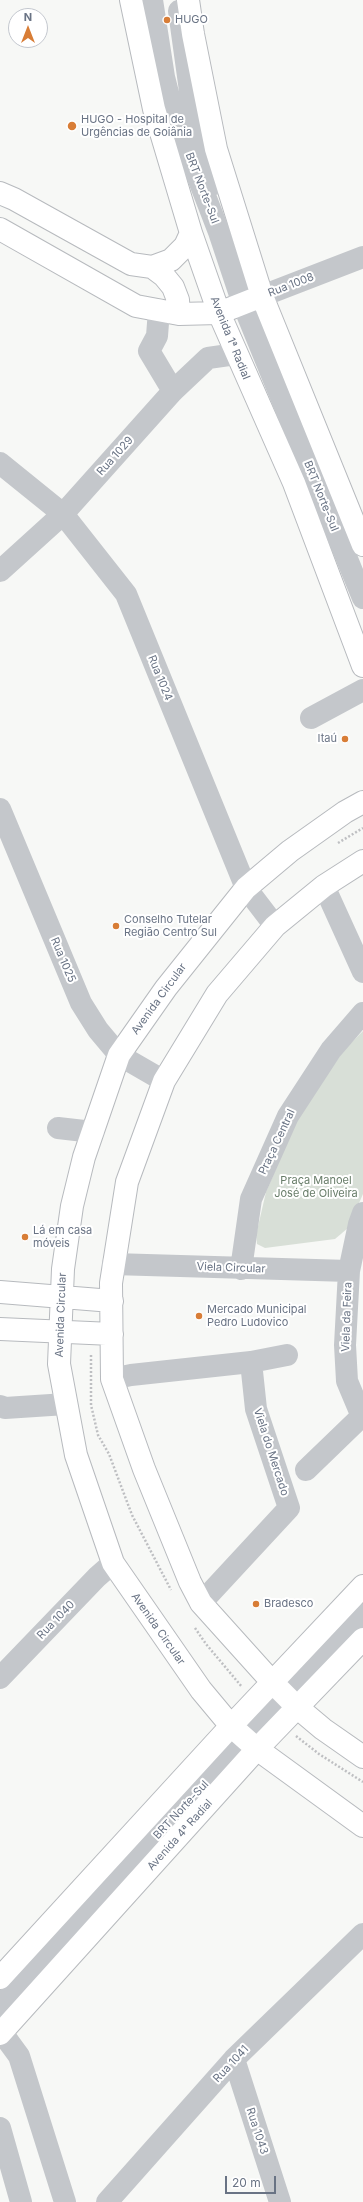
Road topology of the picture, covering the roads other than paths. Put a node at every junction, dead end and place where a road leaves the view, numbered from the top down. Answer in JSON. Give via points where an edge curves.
{"nodes":[{"id":1,"x":131,"y":0,"type":"edge"},
{"id":2,"x":152,"y":0,"type":"edge"},
{"id":3,"x":178,"y":0,"type":"edge"},
{"id":4,"x":188,"y":0,"type":"edge"},
{"id":5,"x":0,"y":193,"type":"edge"},
{"id":6,"x":0,"y":229,"type":"edge"},
{"id":7,"x":191,"y":233,"type":"junction"},
{"id":8,"x":363,"y":257,"type":"edge"},
{"id":9,"x":152,"y":267,"type":"junction"},
{"id":10,"x":252,"y":300,"type":"junction"},
{"id":11,"x":169,"y":312,"type":"junction"},
{"id":12,"x":219,"y":313,"type":"junction"},
{"id":13,"x":236,"y":354,"type":"junction"},
{"id":14,"x":174,"y":390,"type":"junction"},
{"id":15,"x":0,"y":463,"type":"edge"},
{"id":16,"x":63,"y":514,"type":"junction"},
{"id":17,"x":363,"y":545,"type":"edge"},
{"id":18,"x":0,"y":571,"type":"edge"},
{"id":19,"x":363,"y":598,"type":"edge"},
{"id":20,"x":363,"y":666,"type":"edge"},
{"id":21,"x":363,"y":690,"type":"edge"},
{"id":22,"x":311,"y":718,"type":"dead end"},
{"id":23,"x":363,"y":802,"type":"edge"},
{"id":24,"x":0,"y":809,"type":"edge"},
{"id":25,"x":363,"y":861,"type":"edge"},
{"id":26,"x":324,"y":886,"type":"junction"},
{"id":27,"x":246,"y":888,"type":"junction"},
{"id":28,"x":275,"y":926,"type":"junction"},
{"id":29,"x":363,"y":972,"type":"edge"},
{"id":30,"x":363,"y":1012,"type":"edge"},
{"id":31,"x":119,"y":1055,"type":"junction"},
{"id":32,"x":164,"y":1081,"type":"junction"},
{"id":33,"x":58,"y":1128,"type":"dead end"},
{"id":34,"x":93,"y":1132,"type":"junction"},
{"id":35,"x":363,"y":1213,"type":"edge"},
{"id":36,"x":113,"y":1264,"type":"junction"},
{"id":37,"x":241,"y":1269,"type":"junction"},
{"id":38,"x":349,"y":1271,"type":"junction"},
{"id":39,"x":0,"y":1292,"type":"edge"},
{"id":40,"x":61,"y":1296,"type":"junction"},
{"id":41,"x":112,"y":1301,"type":"junction"},
{"id":42,"x":0,"y":1330,"type":"edge"},
{"id":43,"x":61,"y":1332,"type":"junction"},
{"id":44,"x":112,"y":1334,"type":"junction"},
{"id":45,"x":287,"y":1355,"type":"dead end"},
{"id":46,"x":251,"y":1362,"type":"junction"},
{"id":47,"x":112,"y":1379,"type":"junction"},
{"id":48,"x":66,"y":1404,"type":"junction"},
{"id":49,"x":0,"y":1406,"type":"edge"},
{"id":50,"x":362,"y":1418,"type":"edge"},
{"id":51,"x":306,"y":1470,"type":"dead end"},
{"id":52,"x":113,"y":1563,"type":"junction"},
{"id":53,"x":363,"y":1586,"type":"edge"},
{"id":54,"x":201,"y":1603,"type":"junction"},
{"id":55,"x":363,"y":1615,"type":"edge"},
{"id":56,"x":363,"y":1639,"type":"edge"},
{"id":57,"x":0,"y":1678,"type":"edge"},
{"id":58,"x":286,"y":1696,"type":"junction"},
{"id":59,"x":231,"y":1726,"type":"junction"},
{"id":60,"x":252,"y":1745,"type":"junction"},
{"id":61,"x":363,"y":1756,"type":"edge"},
{"id":62,"x":363,"y":1826,"type":"edge"},
{"id":63,"x":363,"y":1934,"type":"edge"},
{"id":64,"x":0,"y":1978,"type":"edge"},
{"id":65,"x":0,"y":2006,"type":"edge"},
{"id":66,"x":1,"y":2032,"type":"edge"},
{"id":67,"x":234,"y":2059,"type":"junction"},
{"id":68,"x":0,"y":2128,"type":"edge"},
{"id":69,"x":21,"y":2202,"type":"edge"},
{"id":70,"x":65,"y":2202,"type":"edge"},
{"id":71,"x":107,"y":2202,"type":"edge"},
{"id":72,"x":280,"y":2202,"type":"edge"}],
"edges":[{"from":1,"to":7,"type":"main road","name":"Avenida 1ª Radial","via":[[154,108]]},
{"from":2,"to":10,"type":"street","name":"BRT Norte-Sul","via":[[158,46],[170,101],[219,232]]},
{"from":3,"to":10,"type":"street","name":"BRT Norte-Sul","via":[[191,98],[221,210]]},
{"from":4,"to":10,"type":"main road","via":[[216,149]]},
{"from":5,"to":9,"type":"main road","via":[[131,264]]},
{"from":6,"to":11,"type":"main road","name":"Rua 1008","via":[[136,306]]},
{"from":7,"to":9,"type":"main road","via":[[185,246],[171,260]]},
{"from":7,"to":12,"type":"main road","name":"Avenida 1ª Radial"},
{"from":8,"to":10,"type":"street","name":"Rua 1008"},
{"from":9,"to":11,"type":"main road","via":[[173,287],[178,300]]},
{"from":10,"to":12,"type":"main road","name":"Rua 1008"},
{"from":10,"to":17,"type":"main road"},
{"from":10,"to":19,"type":"street","name":"BRT Norte-Sul"},
{"from":11,"to":12,"type":"main road","name":"Rua 1008"},
{"from":11,"to":14,"type":"street","via":[[149,351]]},
{"from":12,"to":13,"type":"main road","name":"Avenida 1ª Radial"},
{"from":13,"to":14,"type":"street","name":"Rua 1029","via":[[208,358]]},
{"from":13,"to":20,"type":"main road","name":"Avenida 1ª Radial","via":[[294,483]]},
{"from":14,"to":16,"type":"street","name":"Rua 1029"},
{"from":15,"to":16,"type":"street","name":"Rua 1024"},
{"from":16,"to":18,"type":"street","name":"Rua 1029"},
{"from":16,"to":27,"type":"street","name":"Rua 1024","via":[[126,594]]},
{"from":21,"to":22,"type":"street"},
{"from":23,"to":27,"type":"main road","name":"Avenida Circular","via":[[290,851]]},
{"from":24,"to":31,"type":"street","name":"Rua 1025","via":[[81,1003],[98,1030]]},
{"from":25,"to":26,"type":"main road"},
{"from":26,"to":28,"type":"main road"},
{"from":26,"to":29,"type":"street"},
{"from":27,"to":28,"type":"street","name":"Rua 1024"},
{"from":27,"to":31,"type":"main road","name":"Avenida Circular","via":[[166,988]]},
{"from":28,"to":32,"type":"main road","via":[[217,994]]},
{"from":30,"to":37,"type":"street","name":"Praça Central","via":[[331,1050],[288,1116],[252,1199]]},
{"from":31,"to":32,"type":"street","name":"Rua 1025"},
{"from":31,"to":34,"type":"main road","name":"Avenida Circular"},
{"from":32,"to":36,"type":"main road","via":[[127,1182]]},
{"from":33,"to":34,"type":"street"},
{"from":34,"to":40,"type":"main road","name":"Avenida Circular","via":[[72,1206]]},
{"from":35,"to":38,"type":"street","name":"Viela da Feira"},
{"from":36,"to":37,"type":"street","name":"Viela Circular"},
{"from":36,"to":41,"type":"main road"},
{"from":37,"to":38,"type":"street","name":"Viela Circular"},
{"from":38,"to":50,"type":"street","name":"Viela da Feira","via":[[345,1345],[347,1381]]},
{"from":39,"to":40,"type":"main road"},
{"from":40,"to":41,"type":"main road"},
{"from":40,"to":43,"type":"main road","name":"Avenida Circular"},
{"from":41,"to":44,"type":"main road"},
{"from":42,"to":43,"type":"main road"},
{"from":43,"to":44,"type":"main road"},
{"from":43,"to":48,"type":"main road","name":"Avenida Circular","via":[[59,1364]]},
{"from":44,"to":47,"type":"main road"},
{"from":45,"to":46,"type":"street"},
{"from":46,"to":47,"type":"street"},
{"from":46,"to":54,"type":"street","name":"Viela do Mercado","via":[[256,1409],[289,1508]]},
{"from":47,"to":54,"type":"main road","via":[[144,1469]]},
{"from":48,"to":49,"type":"street","via":[[5,1408]]},
{"from":48,"to":52,"type":"main road","name":"Avenida Circular","via":[[76,1455]]},
{"from":50,"to":51,"type":"street"},
{"from":52,"to":57,"type":"street","name":"Rua 1040"},
{"from":52,"to":59,"type":"main road","name":"Avenida Circular","via":[[200,1690]]},
{"from":53,"to":58,"type":"main road","name":"Avenida 4ª Radial"},
{"from":54,"to":58,"type":"main road"},
{"from":55,"to":58,"type":"street"},
{"from":56,"to":58,"type":"main road","name":"Avenida 4ª Radial"},
{"from":58,"to":59,"type":"main road","name":"Avenida 4ª Radial"},
{"from":58,"to":60,"type":"main road","name":"Avenida 4ª Radial"},
{"from":58,"to":61,"type":"main road","via":[[323,1729]]},
{"from":59,"to":60,"type":"main road","name":"Avenida Circular"},
{"from":59,"to":64,"type":"main road","name":"Avenida 4ª Radial"},
{"from":60,"to":62,"type":"main road","name":"Avenida Circular"},
{"from":60,"to":65,"type":"street","name":"BRT Norte-Sul"},
{"from":60,"to":66,"type":"main road","name":"Avenida 4ª Radial"},
{"from":63,"to":67,"type":"street","name":"Rua 1041"},
{"from":66,"to":70,"type":"street","via":[[19,2056]]},
{"from":67,"to":71,"type":"street","name":"Rua 1041"},
{"from":67,"to":72,"type":"street","name":"Rua 1043"},
{"from":68,"to":69,"type":"street"}]}
